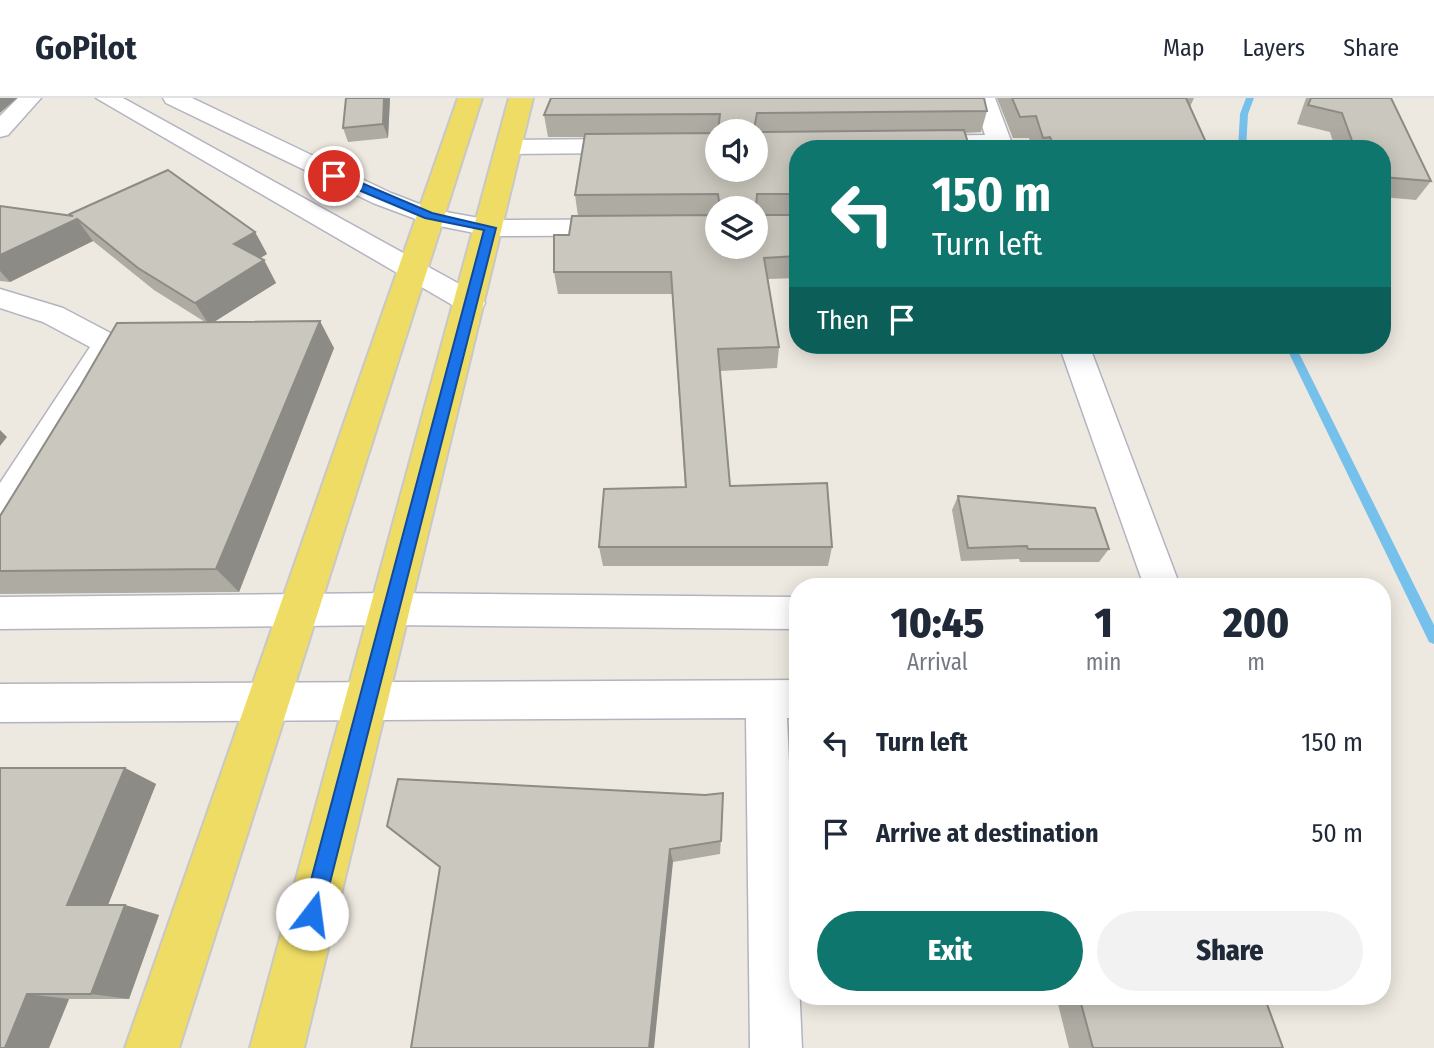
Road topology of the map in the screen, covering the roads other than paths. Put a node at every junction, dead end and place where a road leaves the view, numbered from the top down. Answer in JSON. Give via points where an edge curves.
{"nodes":[{"id":1,"x":30,"y":98,"type":"edge"},
{"id":2,"x":107,"y":98,"type":"edge"},
{"id":3,"x":174,"y":98,"type":"edge"},
{"id":4,"x":470,"y":98,"type":"edge"},
{"id":5,"x":521,"y":98,"type":"edge"},
{"id":6,"x":984,"y":98,"type":"edge"},
{"id":7,"x":0,"y":130,"type":"edge"},
{"id":8,"x":999,"y":140,"type":"edge"},
{"id":9,"x":705,"y":145,"type":"edge"},
{"id":10,"x":509,"y":147,"type":"junction"},
{"id":11,"x":429,"y":216,"type":"junction"},
{"id":12,"x":705,"y":227,"type":"edge"},
{"id":13,"x":490,"y":228,"type":"junction"},
{"id":14,"x":410,"y":271,"type":"junction"},
{"id":15,"x":0,"y":298,"type":"edge"},
{"id":16,"x":471,"y":303,"type":"junction"},
{"id":17,"x":1077,"y":354,"type":"edge"},
{"id":18,"x":0,"y":511,"type":"edge"},
{"id":19,"x":1159,"y":578,"type":"edge"},
{"id":20,"x":391,"y":609,"type":"junction"},
{"id":21,"x":298,"y":610,"type":"junction"},
{"id":22,"x":0,"y":613,"type":"edge"},
{"id":23,"x":789,"y":613,"type":"edge"},
{"id":24,"x":782,"y":699,"type":"edge"},
{"id":25,"x":268,"y":701,"type":"junction"},
{"id":26,"x":368,"y":701,"type":"junction"},
{"id":27,"x":0,"y":703,"type":"edge"},
{"id":28,"x":152,"y":1048,"type":"edge"},
{"id":29,"x":277,"y":1048,"type":"edge"},
{"id":30,"x":776,"y":1048,"type":"edge"}],
"edges":[{"from":1,"to":7,"type":"street"},
{"from":2,"to":14,"type":"street"},
{"from":3,"to":11,"type":"street"},
{"from":4,"to":11,"type":"main road"},
{"from":5,"to":10,"type":"main road"},
{"from":6,"to":8,"type":"street"},
{"from":9,"to":10,"type":"street"},
{"from":10,"to":13,"type":"main road"},
{"from":11,"to":13,"type":"street"},
{"from":11,"to":14,"type":"main road"},
{"from":12,"to":13,"type":"street"},
{"from":13,"to":16,"type":"main road"},
{"from":14,"to":16,"type":"street"},
{"from":14,"to":21,"type":"main road"},
{"from":15,"to":18,"type":"street","via":[[53,315],[107,344]]},
{"from":16,"to":20,"type":"main road"},
{"from":17,"to":19,"type":"street"},
{"from":20,"to":21,"type":"street"},
{"from":20,"to":23,"type":"street"},
{"from":20,"to":26,"type":"main road"},
{"from":21,"to":22,"type":"street"},
{"from":21,"to":25,"type":"main road"},
{"from":24,"to":26,"type":"street"},
{"from":24,"to":30,"type":"street"},
{"from":25,"to":26,"type":"street"},
{"from":25,"to":27,"type":"street"},
{"from":25,"to":28,"type":"main road"},
{"from":26,"to":29,"type":"main road"}]}
